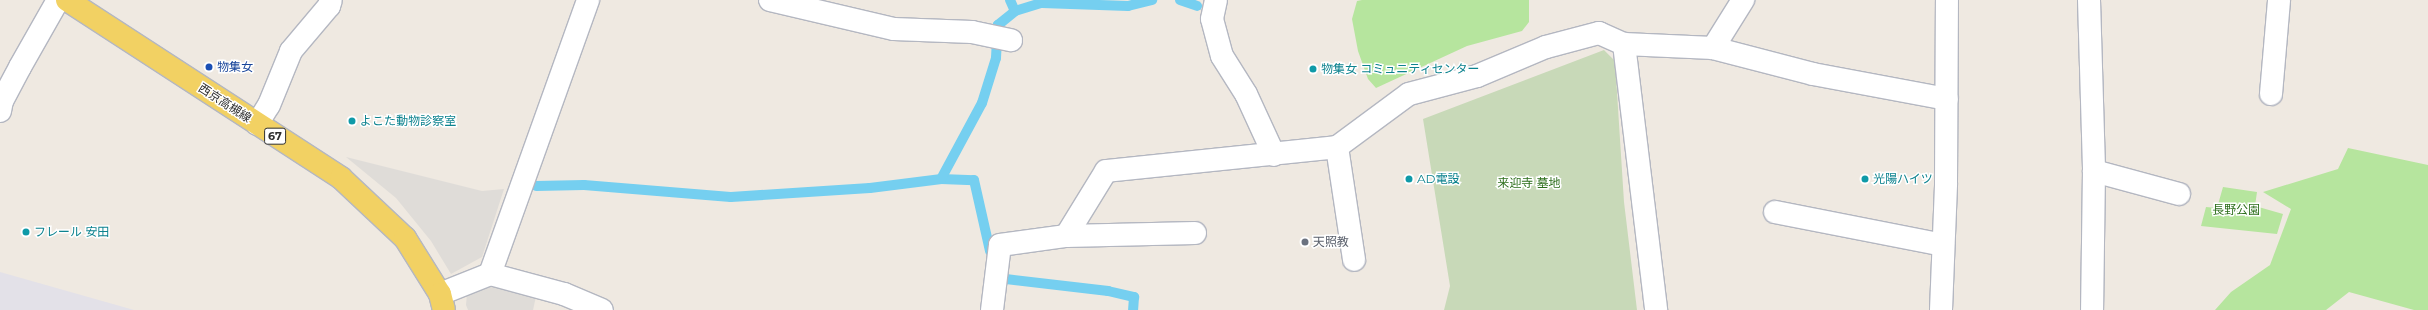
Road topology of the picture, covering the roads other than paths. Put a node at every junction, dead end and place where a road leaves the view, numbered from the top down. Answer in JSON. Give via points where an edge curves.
{"nodes":[{"id":1,"x":58,"y":0,"type":"edge"},
{"id":2,"x":67,"y":0,"type":"edge"},
{"id":3,"x":331,"y":0,"type":"edge"},
{"id":4,"x":588,"y":0,"type":"edge"},
{"id":5,"x":770,"y":0,"type":"edge"},
{"id":6,"x":1216,"y":0,"type":"edge"},
{"id":7,"x":1743,"y":0,"type":"edge"},
{"id":8,"x":1947,"y":0,"type":"edge"},
{"id":9,"x":2089,"y":0,"type":"edge"},
{"id":10,"x":2279,"y":0,"type":"edge"},
{"id":11,"x":1011,"y":40,"type":"dead end"},
{"id":12,"x":1624,"y":44,"type":"junction"},
{"id":13,"x":1713,"y":48,"type":"junction"},
{"id":14,"x":2271,"y":94,"type":"dead end"},
{"id":15,"x":1947,"y":99,"type":"junction"},
{"id":16,"x":0,"y":111,"type":"edge"},
{"id":17,"x":257,"y":124,"type":"junction"},
{"id":18,"x":1337,"y":147,"type":"junction"},
{"id":19,"x":1274,"y":155,"type":"junction"},
{"id":20,"x":2094,"y":171,"type":"junction"},
{"id":21,"x":2178,"y":194,"type":"dead end"},
{"id":22,"x":1775,"y":212,"type":"dead end"},
{"id":23,"x":1195,"y":233,"type":"dead end"},
{"id":24,"x":1066,"y":236,"type":"junction"},
{"id":25,"x":1943,"y":245,"type":"junction"},
{"id":26,"x":1354,"y":260,"type":"dead end"},
{"id":27,"x":490,"y":274,"type":"junction"},
{"id":28,"x":442,"y":302,"type":"edge"},
{"id":29,"x":602,"y":310,"type":"edge"},
{"id":30,"x":992,"y":310,"type":"edge"},
{"id":31,"x":1656,"y":310,"type":"edge"},
{"id":32,"x":1941,"y":310,"type":"edge"},
{"id":33,"x":2092,"y":310,"type":"edge"}],
"edges":[{"from":1,"to":16,"type":"street","via":[[2,101]]},
{"from":2,"to":17,"type":"main road","name":"西京高槻線","number":"67"},
{"from":3,"to":17,"type":"street","via":[[329,6],[291,51],[269,105]]},
{"from":4,"to":27,"type":"street"},
{"from":5,"to":11,"type":"street","via":[[894,29],[972,32]]},
{"from":6,"to":19,"type":"street","via":[[1212,19],[1222,56],[1246,94]]},
{"from":7,"to":13,"type":"street"},
{"from":8,"to":15,"type":"street"},
{"from":9,"to":20,"type":"street"},
{"from":10,"to":14,"type":"street"},
{"from":12,"to":13,"type":"street"},
{"from":12,"to":18,"type":"street","via":[[1599,33],[1546,47],[1477,76],[1409,94]]},
{"from":12,"to":31,"type":"street"},
{"from":13,"to":15,"type":"street","via":[[1813,74]]},
{"from":15,"to":25,"type":"street"},
{"from":17,"to":28,"type":"main road","name":"西京高槻線","number":"67","via":[[341,178],[405,238]]},
{"from":18,"to":19,"type":"street"},
{"from":18,"to":26,"type":"street"},
{"from":19,"to":24,"type":"street","via":[[1106,171]]},
{"from":20,"to":21,"type":"street"},
{"from":20,"to":33,"type":"street"},
{"from":22,"to":25,"type":"street"},
{"from":23,"to":24,"type":"street"},
{"from":24,"to":30,"type":"street","via":[[1000,245]]},
{"from":25,"to":32,"type":"street"},
{"from":27,"to":28,"type":"street"},
{"from":27,"to":29,"type":"street","via":[[564,294]]}]}
